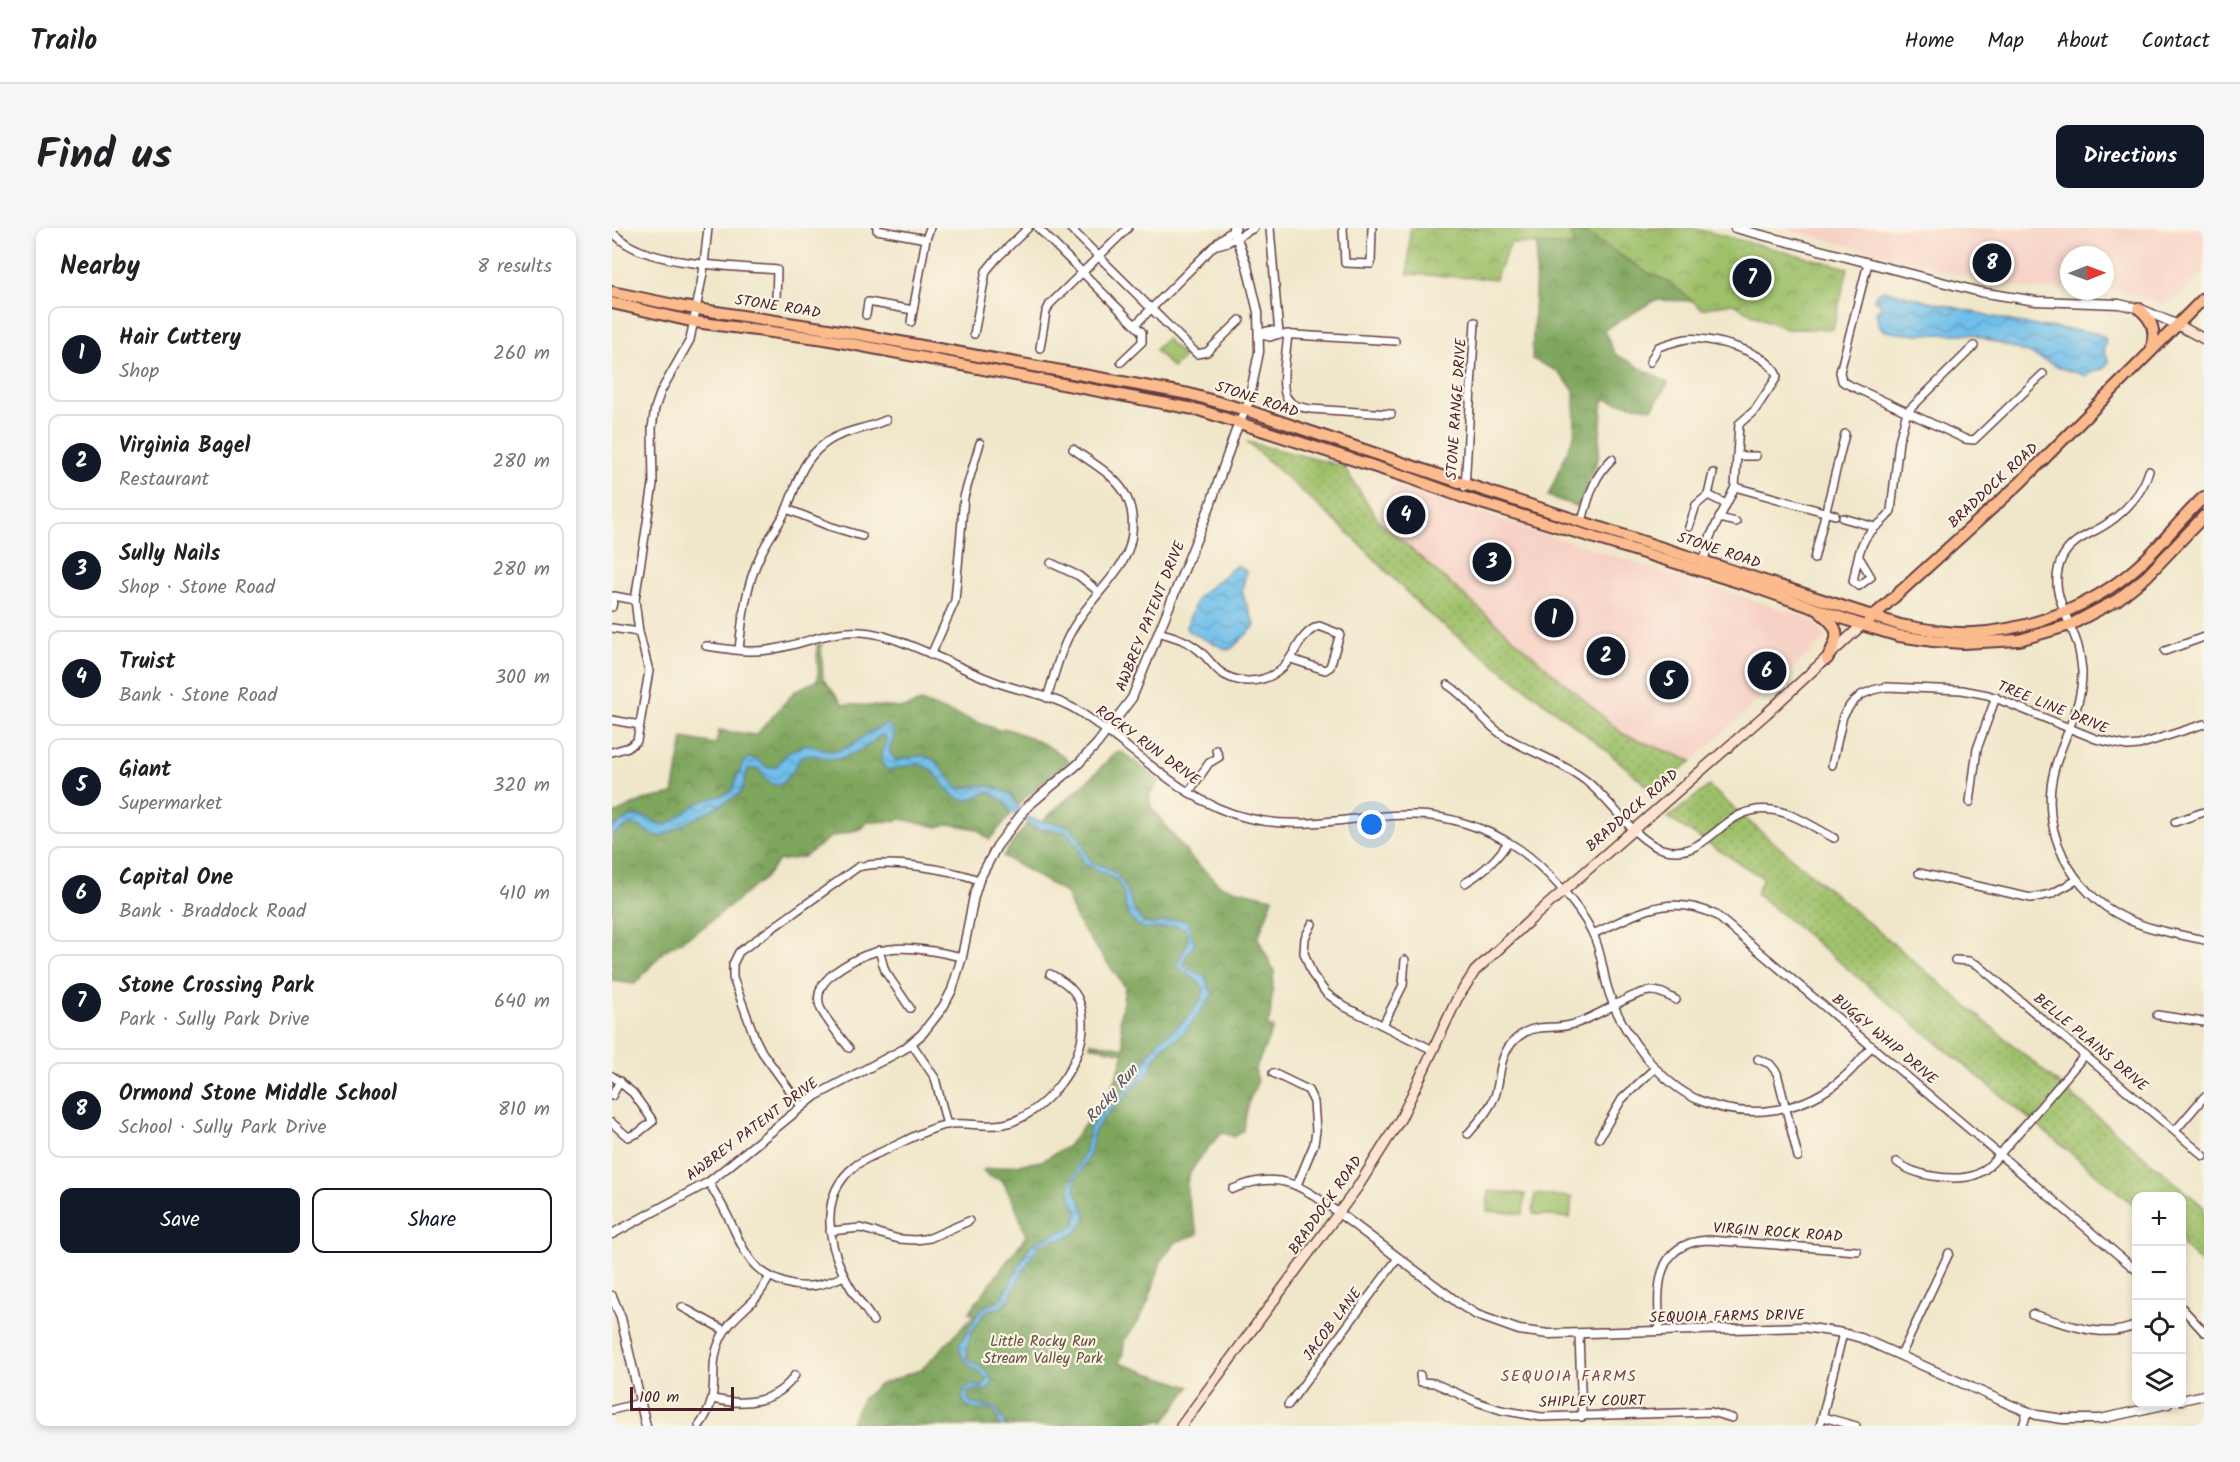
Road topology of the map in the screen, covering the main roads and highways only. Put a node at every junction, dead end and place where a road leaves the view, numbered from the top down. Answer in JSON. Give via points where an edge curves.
{"nodes":[{"id":1,"x":612,"y":292,"type":"edge"},
{"id":2,"x":2204,"y":298,"type":"edge"},
{"id":3,"x":612,"y":303,"type":"edge"},
{"id":4,"x":2138,"y":308,"type":"road end"},
{"id":5,"x":2178,"y":326,"type":"junction"},
{"id":6,"x":2204,"y":339,"type":"edge"},
{"id":7,"x":2151,"y":352,"type":"junction"},
{"id":8,"x":2204,"y":497,"type":"edge"},
{"id":9,"x":2204,"y":516,"type":"edge"},
{"id":10,"x":1703,"y":566,"type":"junction"},
{"id":11,"x":1816,"y":609,"type":"junction"},
{"id":12,"x":1873,"y":616,"type":"junction"},
{"id":13,"x":1862,"y":625,"type":"junction"},
{"id":14,"x":1827,"y":659,"type":"junction"},
{"id":15,"x":1181,"y":1426,"type":"edge"}],
"edges":[{"from":1,"to":10,"type":"main road","name":"STONE ROAD","via":[[1189,393],[1582,521]]},
{"from":2,"to":5,"type":"main road","name":"BRADDOCK ROAD"},
{"from":3,"to":10,"type":"main road","name":"STONE ROAD","via":[[694,322],[825,339],[1183,406],[1465,498]]},
{"from":4,"to":7,"type":"main road","via":[[2153,326]]},
{"from":5,"to":6,"type":"main road"},
{"from":5,"to":7,"type":"main road","name":"BRADDOCK ROAD"},
{"from":7,"to":12,"type":"main road","name":"BRADDOCK ROAD","via":[[2020,483]]},
{"from":8,"to":12,"type":"main road","name":"STONE ROAD","via":[[2137,567],[2101,593],[2064,612],[2023,625],[1972,633],[1938,632]]},
{"from":9,"to":13,"type":"main road","name":"STONE ROAD","via":[[2147,576],[2116,600],[2070,625],[2019,640],[1963,643],[1914,638]]},
{"from":10,"to":11,"type":"main road","name":"STONE ROAD"},
{"from":10,"to":12,"type":"main road","name":"STONE ROAD"},
{"from":11,"to":13,"type":"main road","name":"STONE ROAD"},
{"from":11,"to":14,"type":"main road","via":[[1837,632]]},
{"from":12,"to":13,"type":"main road","name":"BRADDOCK ROAD"},
{"from":13,"to":14,"type":"main road","name":"BRADDOCK ROAD"},
{"from":14,"to":15,"type":"main road","name":"BRADDOCK ROAD","via":[[1475,971],[1457,999],[1394,1130],[1340,1214]]}]}
